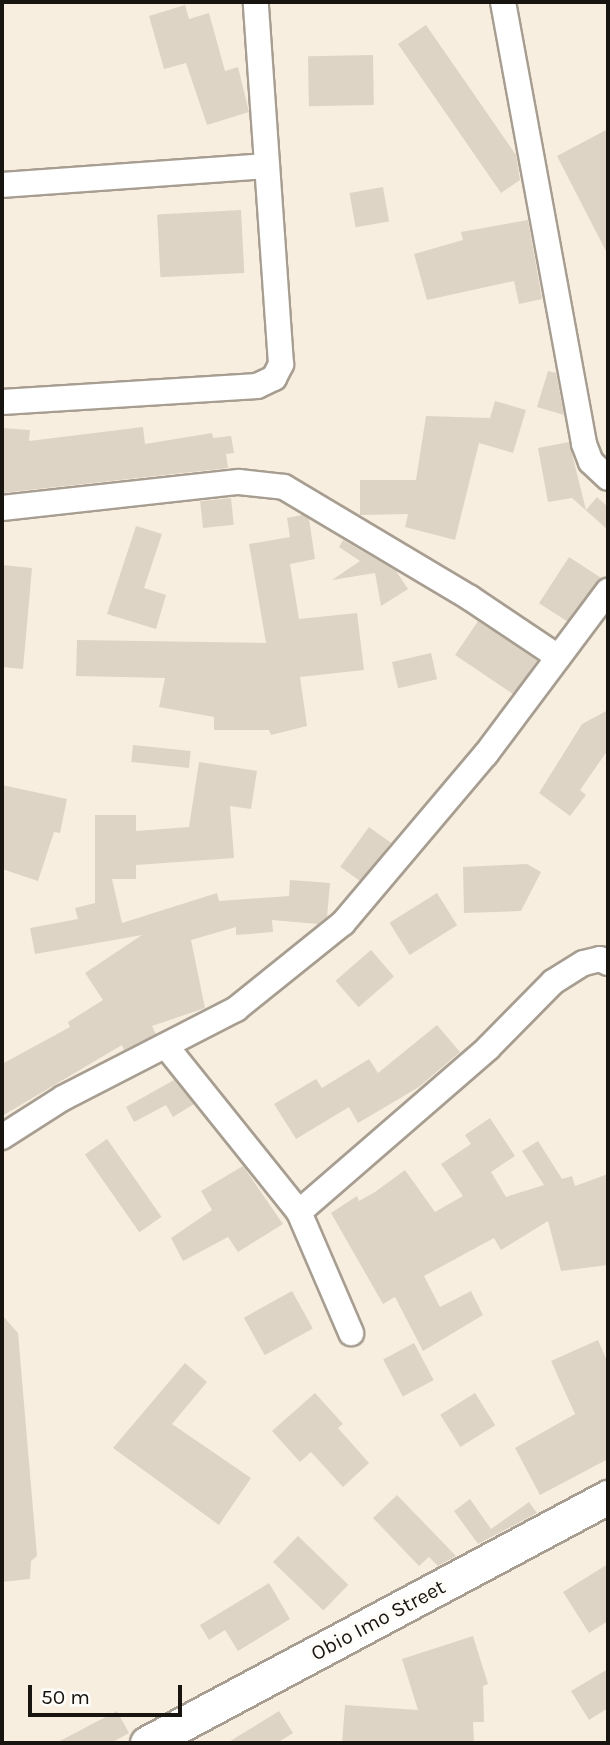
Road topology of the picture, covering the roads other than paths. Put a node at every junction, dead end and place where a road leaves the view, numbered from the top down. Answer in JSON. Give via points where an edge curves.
{"nodes":[{"id":1,"x":256,"y":2,"type":"edge"},
{"id":2,"x":503,"y":2,"type":"edge"},
{"id":3,"x":265,"y":166,"type":"junction"},
{"id":4,"x":2,"y":185,"type":"edge"},
{"id":5,"x":2,"y":402,"type":"edge"},
{"id":6,"x":608,"y":478,"type":"edge"},
{"id":7,"x":2,"y":509,"type":"edge"},
{"id":8,"x":608,"y":591,"type":"edge"},
{"id":9,"x":558,"y":657,"type":"junction"},
{"id":10,"x":608,"y":963,"type":"edge"},
{"id":11,"x":166,"y":1046,"type":"junction"},
{"id":12,"x":2,"y":1137,"type":"edge"},
{"id":13,"x":299,"y":1212,"type":"junction"},
{"id":14,"x":351,"y":1333,"type":"dead end"},
{"id":15,"x":608,"y":1497,"type":"edge"},
{"id":16,"x":147,"y":1743,"type":"edge"}],
"edges":[{"from":1,"to":3,"type":"street"},
{"from":2,"to":6,"type":"street","via":[[584,444],[590,462]]},
{"from":3,"to":4,"type":"street"},
{"from":3,"to":5,"type":"street","via":[[281,364],[274,378],[257,386]]},
{"from":7,"to":9,"type":"street","via":[[239,482],[284,487],[470,598]]},
{"from":8,"to":9,"type":"street"},
{"from":9,"to":11,"type":"street","via":[[486,754],[343,923],[236,1009]]},
{"from":10,"to":13,"type":"street","via":[[600,958],[583,963],[553,982],[478,1057]]},
{"from":11,"to":12,"type":"street","via":[[63,1098]]},
{"from":11,"to":13,"type":"street"},
{"from":13,"to":14,"type":"street"},
{"from":15,"to":16,"type":"street","name":"Obio Imo Street"}]}
